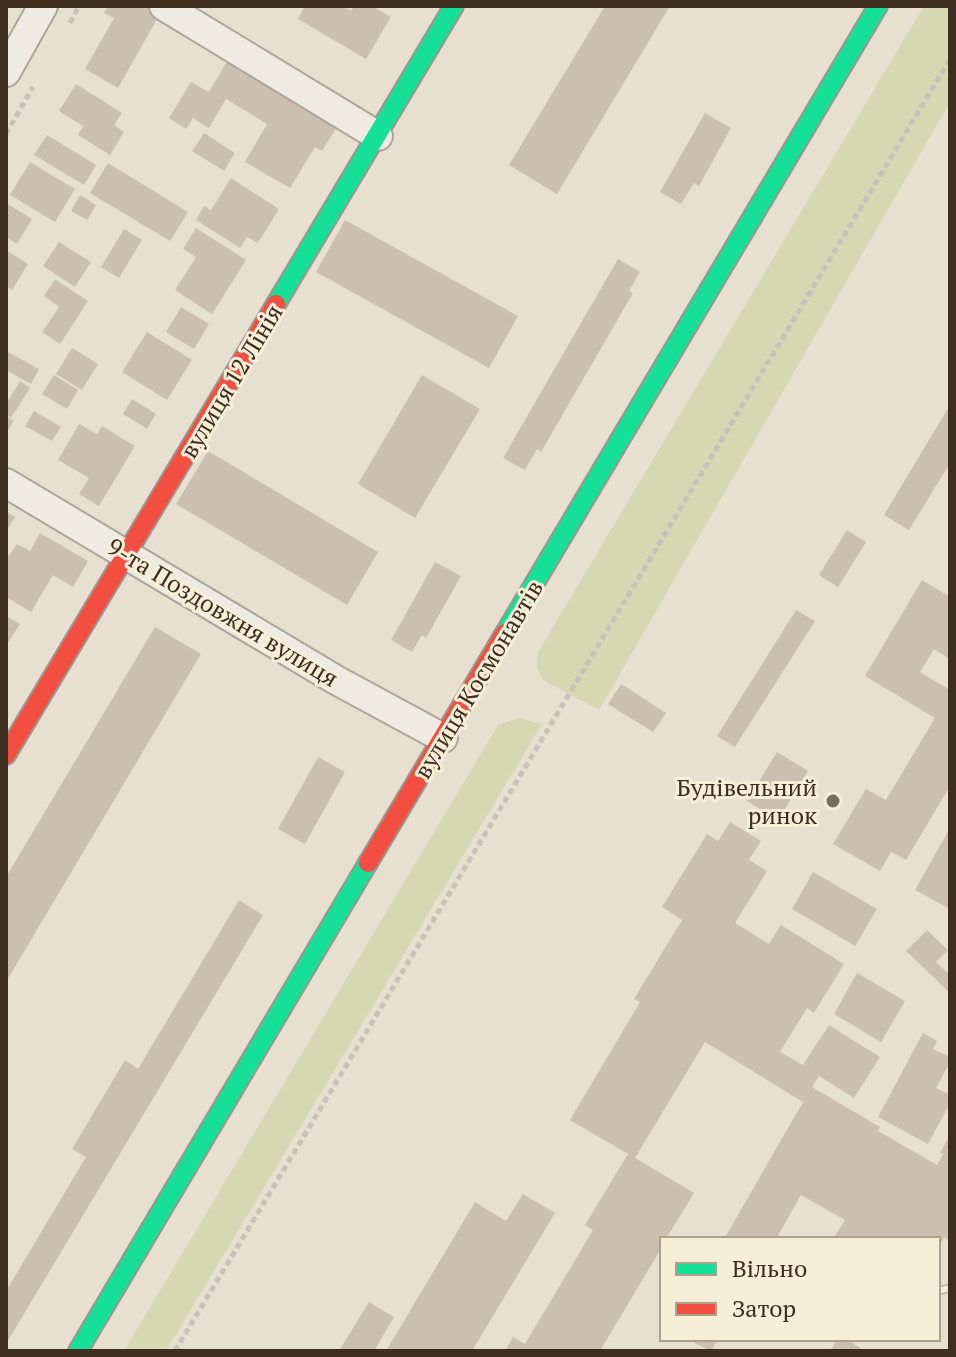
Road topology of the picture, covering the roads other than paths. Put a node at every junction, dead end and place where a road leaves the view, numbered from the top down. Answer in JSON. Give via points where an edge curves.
{"nodes":[{"id":1,"x":43,"y":6,"type":"edge"},
{"id":2,"x":164,"y":6,"type":"edge"},
{"id":3,"x":454,"y":6,"type":"edge"},
{"id":4,"x":878,"y":6,"type":"edge"},
{"id":5,"x":6,"y":72,"type":"edge"},
{"id":6,"x":378,"y":136,"type":"junction"},
{"id":7,"x":6,"y":483,"type":"edge"},
{"id":8,"x":128,"y":554,"type":"junction"},
{"id":9,"x":443,"y":738,"type":"junction"},
{"id":10,"x":6,"y":755,"type":"edge"},
{"id":11,"x":78,"y":1351,"type":"edge"}],
"edges":[{"from":1,"to":5,"type":"street"},
{"from":2,"to":6,"type":"street"},
{"from":3,"to":6,"type":"main road","name":"вулиця 12 Лінія"},
{"from":4,"to":9,"type":"main road","name":"вулиця Космонавтів"},
{"from":6,"to":8,"type":"main road","name":"вулиця 12 Лінія"},
{"from":7,"to":8,"type":"street","name":"9-та Поздовжня вулиця"},
{"from":8,"to":9,"type":"street","name":"9-та Поздовжня вулиця"},
{"from":8,"to":10,"type":"main road","name":"вулиця 12 Лінія"},
{"from":9,"to":11,"type":"main road","name":"вулиця Космонавтів"}]}
